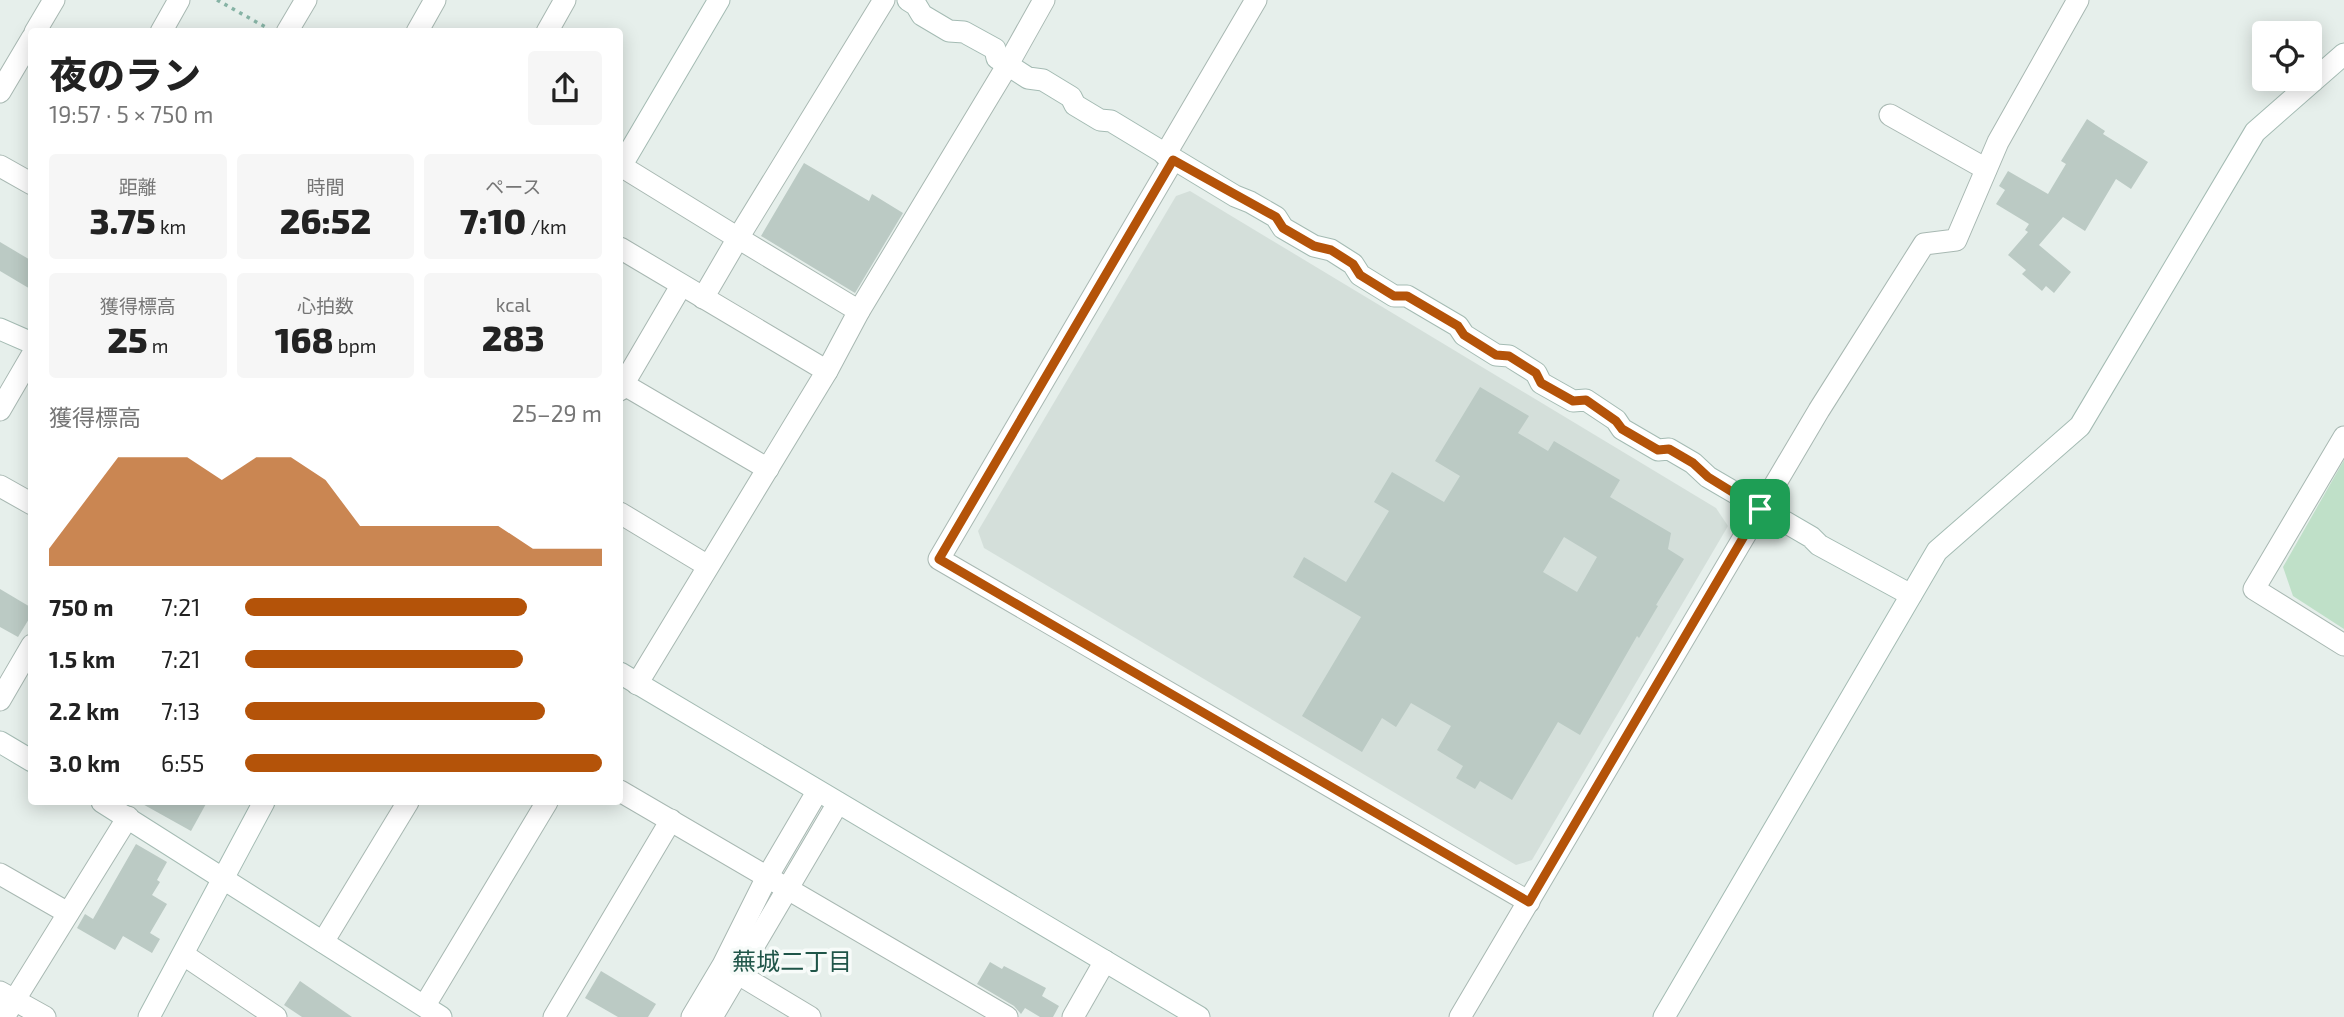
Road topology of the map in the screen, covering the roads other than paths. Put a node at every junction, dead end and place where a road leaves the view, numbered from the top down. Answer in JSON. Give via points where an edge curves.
{"nodes":[{"id":1,"x":54,"y":0,"type":"edge"},
{"id":2,"x":179,"y":0,"type":"edge"},
{"id":3,"x":306,"y":0,"type":"edge"},
{"id":4,"x":435,"y":0,"type":"edge"},
{"id":5,"x":565,"y":0,"type":"edge"},
{"id":6,"x":719,"y":0,"type":"edge"},
{"id":7,"x":884,"y":0,"type":"edge"},
{"id":8,"x":908,"y":0,"type":"edge"},
{"id":9,"x":1044,"y":0,"type":"edge"},
{"id":10,"x":1256,"y":0,"type":"edge"},
{"id":11,"x":2078,"y":0,"type":"edge"},
{"id":12,"x":37,"y":28,"type":"edge"},
{"id":13,"x":163,"y":28,"type":"edge"},
{"id":14,"x":289,"y":28,"type":"edge"},
{"id":15,"x":419,"y":28,"type":"edge"},
{"id":16,"x":549,"y":28,"type":"edge"},
{"id":17,"x":28,"y":45,"type":"edge"},
{"id":18,"x":2344,"y":54,"type":"edge"},
{"id":19,"x":1007,"y":66,"type":"junction"},
{"id":20,"x":0,"y":92,"type":"edge"},
{"id":21,"x":1890,"y":115,"type":"dead end"},
{"id":22,"x":1169,"y":158,"type":"junction"},
{"id":23,"x":623,"y":162,"type":"edge"},
{"id":24,"x":0,"y":166,"type":"edge"},
{"id":25,"x":623,"y":169,"type":"edge"},
{"id":26,"x":1986,"y":169,"type":"junction"},
{"id":27,"x":28,"y":182,"type":"edge"},
{"id":28,"x":738,"y":238,"type":"junction"},
{"id":29,"x":623,"y":250,"type":"edge"},
{"id":30,"x":681,"y":286,"type":"junction"},
{"id":31,"x":702,"y":299,"type":"junction"},
{"id":32,"x":859,"y":311,"type":"junction"},
{"id":33,"x":0,"y":329,"type":"edge"},
{"id":34,"x":28,"y":341,"type":"edge"},
{"id":35,"x":28,"y":362,"type":"edge"},
{"id":36,"x":827,"y":371,"type":"junction"},
{"id":37,"x":623,"y":384,"type":"edge"},
{"id":38,"x":623,"y":388,"type":"edge"},
{"id":39,"x":0,"y":410,"type":"edge"},
{"id":40,"x":2344,"y":437,"type":"edge"},
{"id":41,"x":768,"y":469,"type":"junction"},
{"id":42,"x":0,"y":486,"type":"edge"},
{"id":43,"x":28,"y":502,"type":"edge"},
{"id":44,"x":1760,"y":509,"type":"junction"},
{"id":45,"x":623,"y":515,"type":"edge"},
{"id":46,"x":708,"y":566,"type":"junction"},
{"id":47,"x":1911,"y":595,"type":"junction"},
{"id":48,"x":2344,"y":645,"type":"edge"},
{"id":49,"x":28,"y":652,"type":"edge"},
{"id":50,"x":628,"y":678,"type":"edge"},
{"id":51,"x":0,"y":700,"type":"edge"},
{"id":52,"x":0,"y":742,"type":"edge"},
{"id":53,"x":28,"y":759,"type":"edge"},
{"id":54,"x":817,"y":792,"type":"junction"},
{"id":55,"x":623,"y":794,"type":"edge"},
{"id":56,"x":838,"y":803,"type":"junction"},
{"id":57,"x":107,"y":805,"type":"edge"},
{"id":58,"x":262,"y":805,"type":"edge"},
{"id":59,"x":406,"y":805,"type":"edge"},
{"id":60,"x":545,"y":805,"type":"edge"},
{"id":61,"x":128,"y":817,"type":"junction"},
{"id":62,"x":671,"y":820,"type":"junction"},
{"id":63,"x":0,"y":874,"type":"edge"},
{"id":64,"x":766,"y":879,"type":"junction"},
{"id":65,"x":223,"y":880,"type":"junction"},
{"id":66,"x":786,"y":890,"type":"junction"},
{"id":67,"x":1529,"y":902,"type":"junction"},
{"id":68,"x":68,"y":913,"type":"junction"},
{"id":69,"x":323,"y":942,"type":"junction"},
{"id":70,"x":184,"y":954,"type":"junction"},
{"id":71,"x":1105,"y":961,"type":"junction"},
{"id":72,"x":729,"y":969,"type":"junction"},
{"id":73,"x":6,"y":1003,"type":"edge"},
{"id":74,"x":433,"y":1011,"type":"edge"},
{"id":75,"x":45,"y":1017,"type":"edge"},
{"id":76,"x":149,"y":1017,"type":"edge"},
{"id":77,"x":276,"y":1017,"type":"edge"},
{"id":78,"x":554,"y":1017,"type":"edge"},
{"id":79,"x":692,"y":1017,"type":"edge"},
{"id":80,"x":712,"y":1017,"type":"edge"},
{"id":81,"x":810,"y":1017,"type":"edge"},
{"id":82,"x":1007,"y":1017,"type":"edge"},
{"id":83,"x":1073,"y":1017,"type":"edge"},
{"id":84,"x":1199,"y":1017,"type":"edge"},
{"id":85,"x":1460,"y":1017,"type":"edge"},
{"id":86,"x":1664,"y":1017,"type":"edge"}],
"edges":[{"from":1,"to":12,"type":"street"},
{"from":2,"to":13,"type":"street"},
{"from":3,"to":14,"type":"street"},
{"from":4,"to":15,"type":"street"},
{"from":5,"to":16,"type":"street"},
{"from":6,"to":23,"type":"street"},
{"from":7,"to":28,"type":"street"},
{"from":8,"to":19,"type":"street","via":[[949,32],[964,32],[995,48],[997,58]]},
{"from":9,"to":19,"type":"street"},
{"from":10,"to":22,"type":"street"},
{"from":11,"to":26,"type":"street"},
{"from":17,"to":20,"type":"street"},
{"from":18,"to":47,"type":"street","via":[[2255,132],[2080,426],[1937,551]]},
{"from":19,"to":22,"type":"street","via":[[1028,78],[1043,80],[1071,97],[1075,105],[1100,120],[1111,121]]},
{"from":19,"to":32,"type":"street"},
{"from":21,"to":26,"type":"street"},
{"from":22,"to":44,"type":"street","via":[[1276,217],[1283,228],[1314,246],[1331,250],[1394,296],[1407,296],[1496,355],[1509,356],[1536,373],[1541,383],[1573,401],[1586,400],[1622,429],[1693,463]]},
{"from":22,"to":67,"type":"street","via":[[939,559]]},
{"from":24,"to":27,"type":"street"},
{"from":25,"to":28,"type":"street"},
{"from":26,"to":44,"type":"street","via":[[1956,240],[1924,244]]},
{"from":28,"to":31,"type":"street"},
{"from":28,"to":32,"type":"street"},
{"from":29,"to":30,"type":"street"},
{"from":30,"to":31,"type":"street"},
{"from":30,"to":37,"type":"street"},
{"from":31,"to":36,"type":"street"},
{"from":32,"to":36,"type":"street"},
{"from":33,"to":34,"type":"street"},
{"from":35,"to":39,"type":"street"},
{"from":36,"to":41,"type":"street"},
{"from":38,"to":41,"type":"street"},
{"from":40,"to":48,"type":"street","via":[[2254,589]]},
{"from":41,"to":46,"type":"street"},
{"from":42,"to":43,"type":"street"},
{"from":44,"to":47,"type":"street"},
{"from":44,"to":67,"type":"street"},
{"from":45,"to":46,"type":"street"},
{"from":46,"to":50,"type":"street"},
{"from":47,"to":86,"type":"street"},
{"from":49,"to":51,"type":"street"},
{"from":50,"to":54,"type":"street"},
{"from":52,"to":53,"type":"street"},
{"from":54,"to":56,"type":"street"},
{"from":54,"to":64,"type":"street"},
{"from":55,"to":62,"type":"street"},
{"from":56,"to":66,"type":"street"},
{"from":56,"to":71,"type":"street"},
{"from":57,"to":61,"type":"street"},
{"from":58,"to":65,"type":"street"},
{"from":59,"to":69,"type":"street"},
{"from":60,"to":74,"type":"street"},
{"from":61,"to":65,"type":"street"},
{"from":61,"to":68,"type":"street"},
{"from":62,"to":64,"type":"street"},
{"from":62,"to":78,"type":"street"},
{"from":63,"to":68,"type":"street"},
{"from":64,"to":66,"type":"street"},
{"from":64,"to":72,"type":"street"},
{"from":65,"to":69,"type":"street"},
{"from":65,"to":70,"type":"street"},
{"from":66,"to":72,"type":"street"},
{"from":66,"to":82,"type":"street"},
{"from":67,"to":85,"type":"street"},
{"from":68,"to":73,"type":"street"},
{"from":69,"to":74,"type":"street"},
{"from":70,"to":76,"type":"street"},
{"from":70,"to":77,"type":"street"},
{"from":71,"to":83,"type":"street"},
{"from":71,"to":84,"type":"street"},
{"from":72,"to":79,"type":"street"},
{"from":72,"to":80,"type":"street"},
{"from":72,"to":81,"type":"street"},
{"from":73,"to":75,"type":"street"}]}
